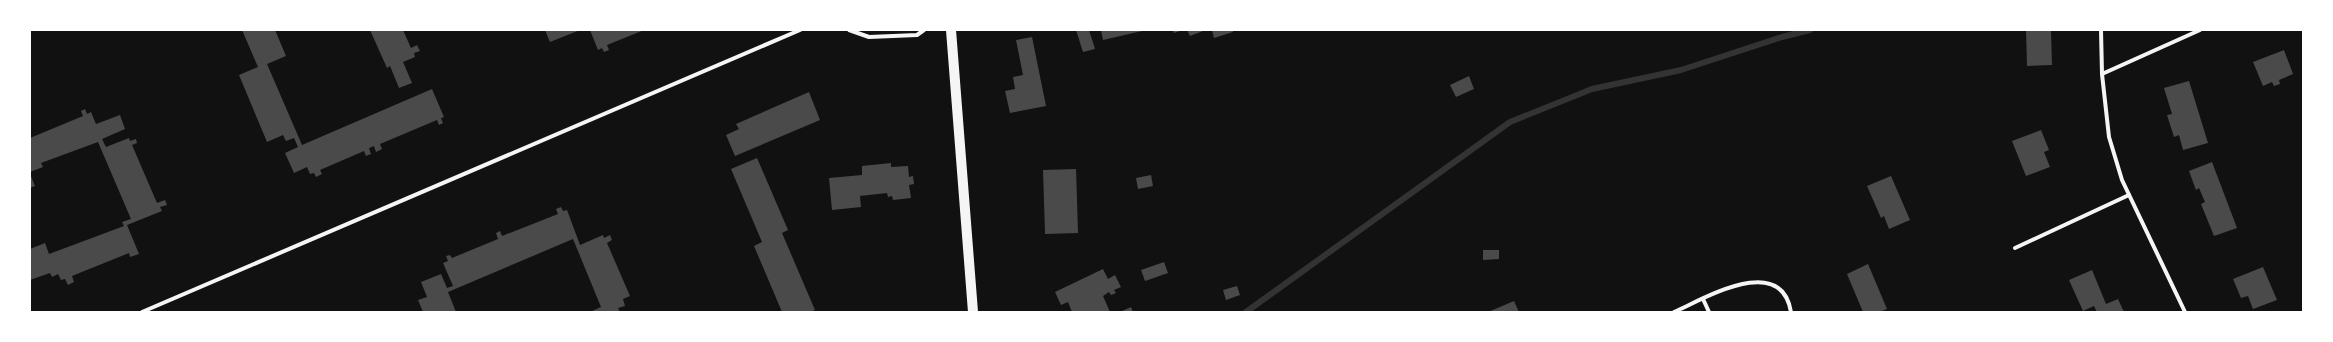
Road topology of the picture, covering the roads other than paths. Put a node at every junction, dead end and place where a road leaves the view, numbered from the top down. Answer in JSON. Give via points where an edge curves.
{"nodes":[{"id":1,"x":800,"y":30,"type":"edge"},
{"id":2,"x":849,"y":30,"type":"edge"},
{"id":3,"x":924,"y":30,"type":"edge"},
{"id":4,"x":951,"y":30,"type":"edge"},
{"id":5,"x":2101,"y":30,"type":"edge"},
{"id":6,"x":2200,"y":30,"type":"edge"},
{"id":7,"x":2102,"y":74,"type":"junction"},
{"id":8,"x":2129,"y":195,"type":"junction"},
{"id":9,"x":2015,"y":248,"type":"dead end"},
{"id":10,"x":1704,"y":300,"type":"junction"},
{"id":11,"x":142,"y":312,"type":"edge"},
{"id":12,"x":973,"y":312,"type":"edge"},
{"id":13,"x":1674,"y":312,"type":"edge"},
{"id":14,"x":1709,"y":312,"type":"edge"},
{"id":15,"x":1791,"y":312,"type":"edge"},
{"id":16,"x":2185,"y":312,"type":"edge"}],
"edges":[{"from":1,"to":11,"type":"street"},
{"from":2,"to":3,"type":"street","via":[[869,37],[917,35]]},
{"from":4,"to":12,"type":"main road"},
{"from":5,"to":7,"type":"street"},
{"from":6,"to":7,"type":"street"},
{"from":7,"to":8,"type":"street","via":[[2109,137]]},
{"from":8,"to":9,"type":"street"},
{"from":8,"to":16,"type":"street"},
{"from":10,"to":13,"type":"street"},
{"from":10,"to":14,"type":"street"},
{"from":10,"to":15,"type":"street","via":[[1743,283],[1756,281],[1769,284],[1780,292],[1788,302]]}]}
